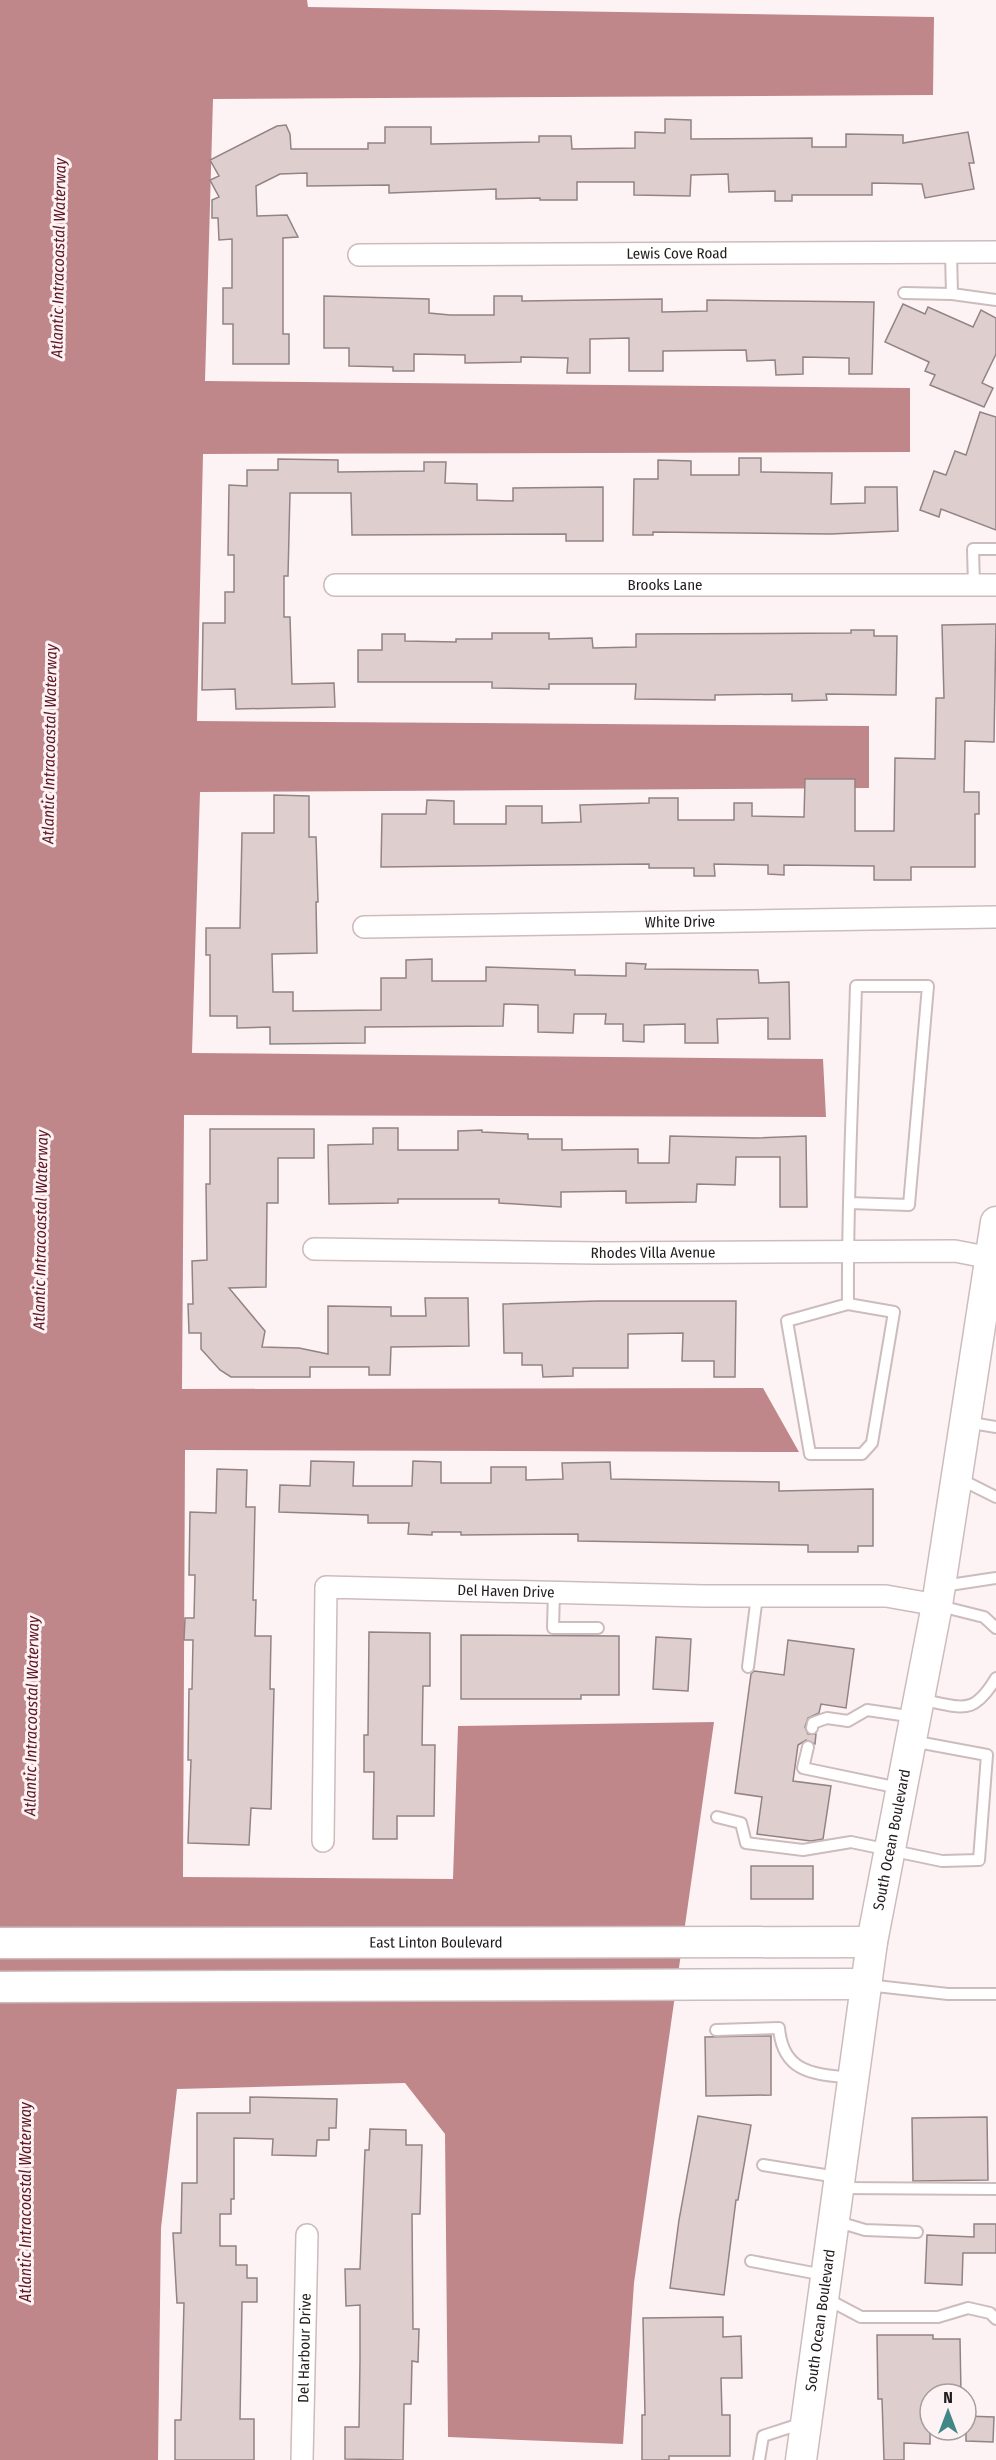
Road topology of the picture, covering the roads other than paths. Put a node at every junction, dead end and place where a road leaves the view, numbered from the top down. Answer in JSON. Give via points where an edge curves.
{"nodes":[{"id":1,"x":996,"y":252,"type":"edge"},
{"id":2,"x":951,"y":253,"type":"junction"},
{"id":3,"x":359,"y":255,"type":"dead end"},
{"id":4,"x":904,"y":293,"type":"dead end"},
{"id":5,"x":952,"y":294,"type":"junction"},
{"id":6,"x":996,"y":300,"type":"edge"},
{"id":7,"x":996,"y":549,"type":"edge"},
{"id":8,"x":335,"y":585,"type":"dead end"},
{"id":9,"x":974,"y":585,"type":"junction"},
{"id":10,"x":996,"y":585,"type":"edge"},
{"id":11,"x":996,"y":917,"type":"edge"},
{"id":12,"x":364,"y":927,"type":"dead end"},
{"id":13,"x":849,"y":1203,"type":"junction"},
{"id":14,"x":996,"y":1222,"type":"edge"},
{"id":15,"x":314,"y":1249,"type":"dead end"},
{"id":16,"x":848,"y":1251,"type":"junction"},
{"id":17,"x":991,"y":1258,"type":"junction"},
{"id":18,"x":848,"y":1304,"type":"junction"},
{"id":19,"x":965,"y":1422,"type":"junction"},
{"id":20,"x":996,"y":1427,"type":"edge"},
{"id":21,"x":957,"y":1477,"type":"junction"},
{"id":22,"x":996,"y":1497,"type":"edge"},
{"id":23,"x":996,"y":1578,"type":"edge"},
{"id":24,"x":554,"y":1591,"type":"junction"},
{"id":25,"x":757,"y":1596,"type":"junction"},
{"id":26,"x":938,"y":1596,"type":"junction"},
{"id":27,"x":598,"y":1628,"type":"dead end"},
{"id":28,"x":996,"y":1629,"type":"edge"},
{"id":29,"x":748,"y":1667,"type":"dead end"},
{"id":30,"x":996,"y":1677,"type":"edge"},
{"id":31,"x":915,"y":1719,"type":"junction"},
{"id":32,"x":812,"y":1728,"type":"dead end"},
{"id":33,"x":808,"y":1747,"type":"dead end"},
{"id":34,"x":902,"y":1788,"type":"junction"},
{"id":35,"x":717,"y":1817,"type":"dead end"},
{"id":36,"x":323,"y":1840,"type":"dead end"},
{"id":37,"x":889,"y":1852,"type":"junction"},
{"id":38,"x":872,"y":1942,"type":"junction"},
{"id":39,"x":0,"y":1943,"type":"edge"},
{"id":40,"x":867,"y":1984,"type":"junction"},
{"id":41,"x":0,"y":1987,"type":"edge"},
{"id":42,"x":996,"y":1994,"type":"edge"},
{"id":43,"x":716,"y":2030,"type":"dead end"},
{"id":44,"x":854,"y":2079,"type":"junction"},
{"id":45,"x":764,"y":2165,"type":"dead end"},
{"id":46,"x":840,"y":2183,"type":"junction"},
{"id":47,"x":996,"y":2189,"type":"edge"},
{"id":48,"x":835,"y":2221,"type":"junction"},
{"id":49,"x":917,"y":2232,"type":"dead end"},
{"id":50,"x":307,"y":2235,"type":"dead end"},
{"id":51,"x":750,"y":2261,"type":"dead end"},
{"id":52,"x":825,"y":2287,"type":"junction"},
{"id":53,"x":996,"y":2319,"type":"edge"},
{"id":54,"x":806,"y":2422,"type":"junction"},
{"id":55,"x":302,"y":2460,"type":"edge"},
{"id":56,"x":759,"y":2460,"type":"edge"},
{"id":57,"x":801,"y":2460,"type":"edge"}],
"edges":[{"from":1,"to":2,"type":"street","name":"Lewis Cove Road"},
{"from":2,"to":3,"type":"street","name":"Lewis Cove Road"},
{"from":2,"to":5,"type":"lane"},
{"from":4,"to":5,"type":"lane"},
{"from":5,"to":6,"type":"lane"},
{"from":7,"to":9,"type":"lane","via":[[973,549]]},
{"from":8,"to":9,"type":"street","name":"Brooks Lane"},
{"from":9,"to":10,"type":"street","name":"Brooks Lane"},
{"from":11,"to":12,"type":"street","name":"White Drive"},
{"from":13,"to":13,"type":"lane","via":[[856,986],[928,986],[909,1205]]},
{"from":13,"to":16,"type":"lane"},
{"from":14,"to":17,"type":"main road","name":"South Ocean Boulevard"},
{"from":15,"to":16,"type":"street","name":"Rhodes Villa Avenue"},
{"from":16,"to":17,"type":"street","name":"Rhodes Villa Avenue","via":[[955,1251]]},
{"from":16,"to":18,"type":"lane"},
{"from":17,"to":19,"type":"main road","name":"South Ocean Boulevard"},
{"from":18,"to":18,"type":"lane","via":[[894,1312],[872,1443],[862,1454],[810,1454],[787,1321]]},
{"from":19,"to":20,"type":"lane"},
{"from":19,"to":21,"type":"main road","name":"South Ocean Boulevard"},
{"from":21,"to":22,"type":"lane"},
{"from":21,"to":26,"type":"main road","name":"South Ocean Boulevard"},
{"from":23,"to":26,"type":"lane"},
{"from":24,"to":25,"type":"street","name":"Del Haven Drive"},
{"from":24,"to":27,"type":"lane","via":[[553,1628]]},
{"from":24,"to":36,"type":"street","name":"Del Haven Drive","via":[[326,1587]]},
{"from":25,"to":26,"type":"street","name":"Del Haven Drive"},
{"from":25,"to":29,"type":"lane"},
{"from":26,"to":28,"type":"lane","via":[[984,1617]]},
{"from":26,"to":31,"type":"main road","name":"South Ocean Boulevard"},
{"from":30,"to":31,"type":"lane","via":[[976,1704]]},
{"from":31,"to":32,"type":"lane","via":[[867,1710],[848,1721],[827,1718],[813,1723]]},
{"from":31,"to":34,"type":"main road","name":"South Ocean Boulevard"},
{"from":31,"to":37,"type":"lane","via":[[987,1755],[979,1860],[942,1861]]},
{"from":33,"to":34,"type":"lane","via":[[803,1768]]},
{"from":34,"to":37,"type":"main road","name":"South Ocean Boulevard"},
{"from":35,"to":37,"type":"lane","via":[[741,1823],[746,1843],[803,1850],[851,1842]]},
{"from":37,"to":38,"type":"main road","name":"South Ocean Boulevard"},
{"from":38,"to":39,"type":"main road","name":"East Linton Boulevard"},
{"from":38,"to":40,"type":"main road","name":"South Ocean Boulevard"},
{"from":40,"to":41,"type":"main road"},
{"from":40,"to":42,"type":"lane","via":[[948,1994]]},
{"from":40,"to":44,"type":"main road","name":"South Ocean Boulevard"},
{"from":43,"to":44,"type":"lane","via":[[779,2028],[780,2042],[794,2064],[815,2074]]},
{"from":44,"to":46,"type":"main road","name":"South Ocean Boulevard"},
{"from":45,"to":46,"type":"lane"},
{"from":46,"to":47,"type":"lane"},
{"from":46,"to":48,"type":"main road","name":"South Ocean Boulevard"},
{"from":48,"to":49,"type":"lane","via":[[865,2230]]},
{"from":48,"to":52,"type":"main road","name":"South Ocean Boulevard"},
{"from":50,"to":55,"type":"street","name":"Del Harbour Drive"},
{"from":51,"to":52,"type":"lane"},
{"from":52,"to":53,"type":"lane","via":[[861,2317],[938,2317],[968,2308],[990,2313]]},
{"from":52,"to":54,"type":"main road","name":"South Ocean Boulevard"},
{"from":54,"to":56,"type":"lane","via":[[762,2436]]},
{"from":54,"to":57,"type":"main road","name":"South Ocean Boulevard"}]}
